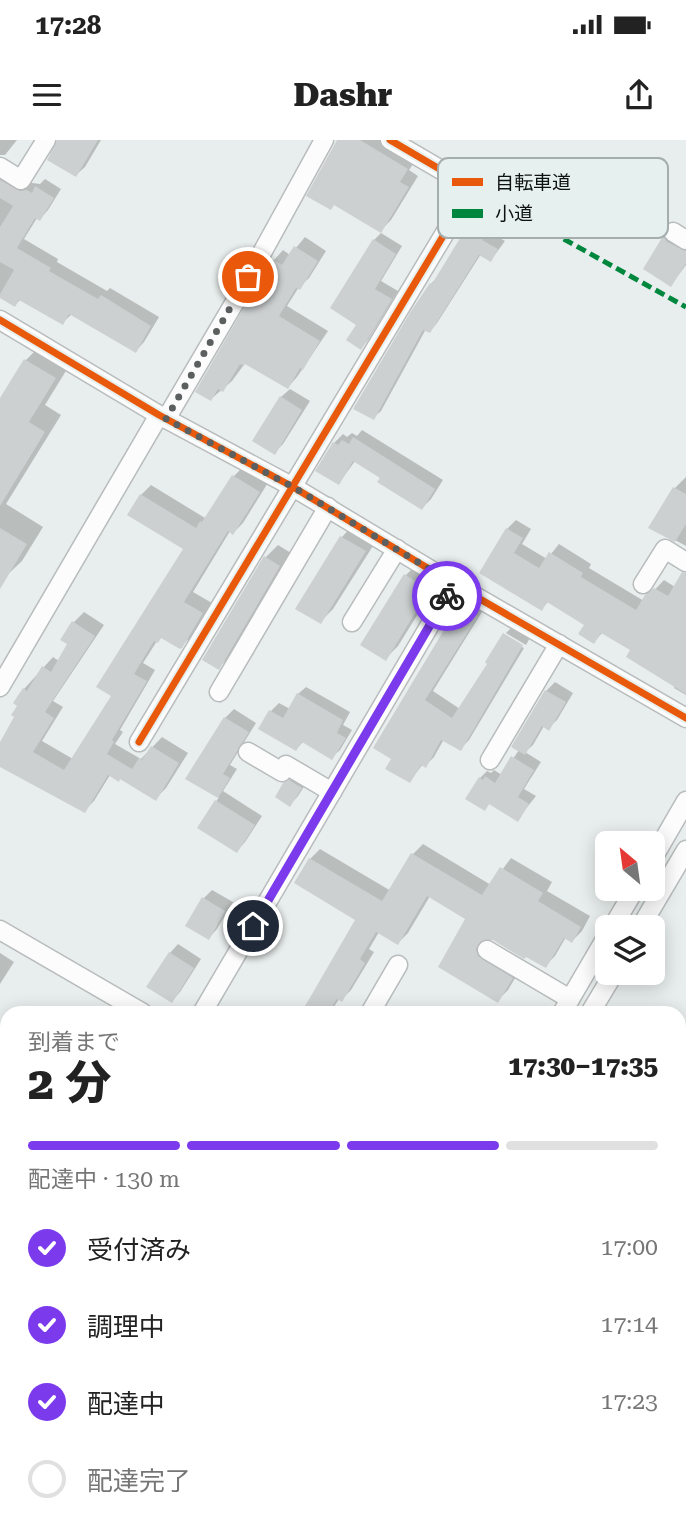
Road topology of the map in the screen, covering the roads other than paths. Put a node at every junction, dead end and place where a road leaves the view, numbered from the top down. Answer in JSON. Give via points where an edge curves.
{"nodes":[{"id":1,"x":46,"y":140,"type":"edge"},
{"id":2,"x":324,"y":140,"type":"edge"},
{"id":3,"x":390,"y":140,"type":"edge"},
{"id":4,"x":0,"y":167,"type":"edge"},
{"id":5,"x":438,"y":168,"type":"edge"},
{"id":6,"x":442,"y":238,"type":"edge"},
{"id":7,"x":0,"y":320,"type":"edge"},
{"id":8,"x":163,"y":417,"type":"junction"},
{"id":9,"x":293,"y":487,"type":"junction"},
{"id":10,"x":328,"y":508,"type":"junction"},
{"id":11,"x":397,"y":549,"type":"junction"},
{"id":12,"x":686,"y":562,"type":"edge"},
{"id":13,"x":454,"y":584,"type":"junction"},
{"id":14,"x":643,"y":584,"type":"dead end"},
{"id":15,"x":352,"y":622,"type":"dead end"},
{"id":16,"x":559,"y":644,"type":"junction"},
{"id":17,"x":0,"y":687,"type":"edge"},
{"id":18,"x":219,"y":692,"type":"dead end"},
{"id":19,"x":686,"y":718,"type":"edge"},
{"id":20,"x":139,"y":742,"type":"dead end"},
{"id":21,"x":248,"y":752,"type":"dead end"},
{"id":22,"x":490,"y":760,"type":"dead end"},
{"id":23,"x":332,"y":792,"type":"junction"},
{"id":24,"x":686,"y":801,"type":"edge"},
{"id":25,"x":665,"y":837,"type":"edge"},
{"id":26,"x":686,"y":850,"type":"edge"},
{"id":27,"x":648,"y":915,"type":"edge"},
{"id":28,"x":0,"y":930,"type":"edge"},
{"id":29,"x":487,"y":950,"type":"dead end"},
{"id":30,"x":595,"y":956,"type":"edge"},
{"id":31,"x":398,"y":965,"type":"dead end"},
{"id":32,"x":607,"y":985,"type":"edge"},
{"id":33,"x":131,"y":1006,"type":"edge"},
{"id":34,"x":206,"y":1006,"type":"edge"},
{"id":35,"x":374,"y":1006,"type":"edge"},
{"id":36,"x":566,"y":1006,"type":"edge"},
{"id":37,"x":594,"y":1006,"type":"edge"}],
"edges":[{"from":1,"to":4,"type":"street","via":[[21,180]]},
{"from":2,"to":8,"type":"street","via":[[236,300]]},
{"from":3,"to":5,"type":"street"},
{"from":6,"to":9,"type":"street"},
{"from":7,"to":8,"type":"street"},
{"from":8,"to":9,"type":"street"},
{"from":8,"to":17,"type":"street"},
{"from":9,"to":10,"type":"street"},
{"from":9,"to":20,"type":"street"},
{"from":10,"to":11,"type":"street"},
{"from":10,"to":18,"type":"street"},
{"from":11,"to":13,"type":"street"},
{"from":11,"to":15,"type":"street"},
{"from":12,"to":14,"type":"street","via":[[665,550]]},
{"from":13,"to":16,"type":"street"},
{"from":13,"to":23,"type":"street"},
{"from":16,"to":19,"type":"street"},
{"from":16,"to":22,"type":"street"},
{"from":21,"to":23,"type":"street","via":[[282,772],[286,765]]},
{"from":23,"to":34,"type":"street"},
{"from":24,"to":25,"type":"street"},
{"from":26,"to":27,"type":"street"},
{"from":28,"to":33,"type":"street"},
{"from":29,"to":36,"type":"street"},
{"from":30,"to":36,"type":"street"},
{"from":31,"to":35,"type":"street"},
{"from":32,"to":37,"type":"street"}]}
